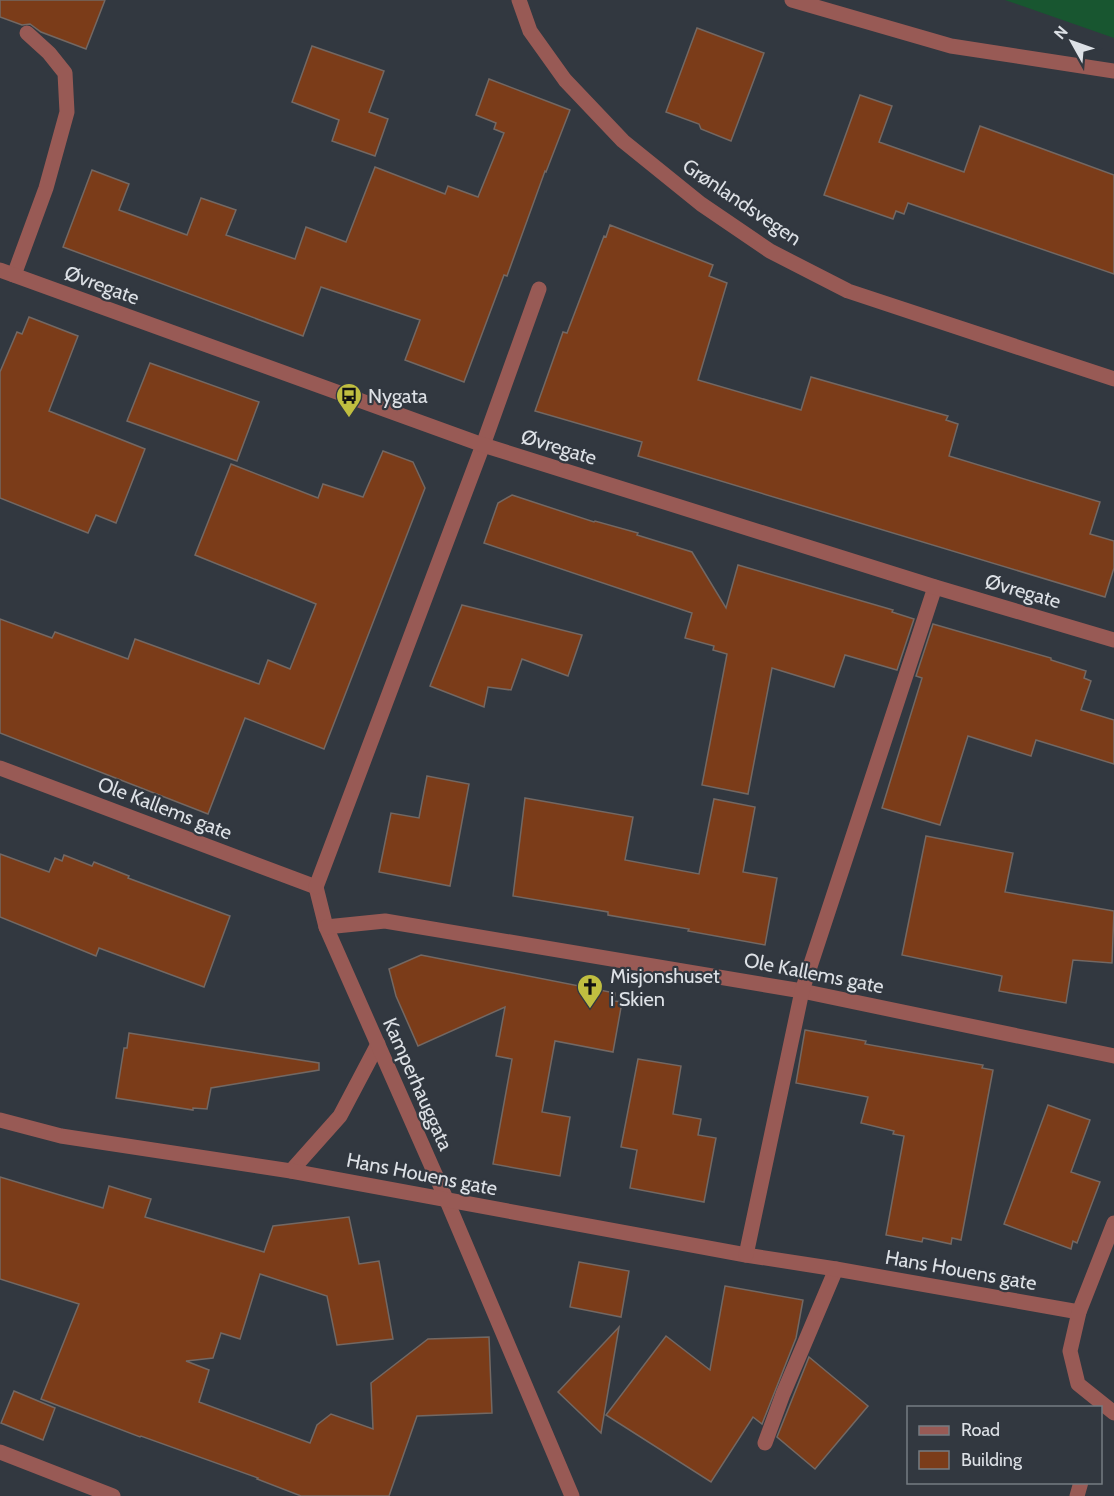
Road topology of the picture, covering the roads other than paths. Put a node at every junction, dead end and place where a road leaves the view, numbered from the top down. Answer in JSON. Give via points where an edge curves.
{"nodes":[{"id":1,"x":519,"y":0,"type":"edge"},
{"id":2,"x":792,"y":0,"type":"edge"},
{"id":3,"x":27,"y":33,"type":"dead end"},
{"id":4,"x":1114,"y":71,"type":"edge"},
{"id":5,"x":7,"y":272,"type":"edge"},
{"id":6,"x":539,"y":289,"type":"dead end"},
{"id":7,"x":1114,"y":380,"type":"edge"},
{"id":8,"x":483,"y":445,"type":"junction"},
{"id":9,"x":935,"y":587,"type":"junction"},
{"id":10,"x":1114,"y":640,"type":"edge"},
{"id":11,"x":0,"y":768,"type":"edge"},
{"id":12,"x":316,"y":887,"type":"junction"},
{"id":13,"x":326,"y":927,"type":"junction"},
{"id":14,"x":802,"y":991,"type":"junction"},
{"id":15,"x":378,"y":1044,"type":"junction"},
{"id":16,"x":1114,"y":1056,"type":"edge"},
{"id":17,"x":0,"y":1120,"type":"edge"},
{"id":18,"x":291,"y":1171,"type":"junction"},
{"id":19,"x":447,"y":1200,"type":"junction"},
{"id":20,"x":1114,"y":1223,"type":"edge"},
{"id":21,"x":746,"y":1255,"type":"junction"},
{"id":22,"x":836,"y":1269,"type":"junction"},
{"id":23,"x":1079,"y":1312,"type":"junction"},
{"id":24,"x":1100,"y":1405,"type":"edge"},
{"id":25,"x":765,"y":1443,"type":"dead end"},
{"id":26,"x":0,"y":1452,"type":"edge"},
{"id":27,"x":113,"y":1496,"type":"edge"},
{"id":28,"x":572,"y":1496,"type":"edge"}],
"edges":[{"from":1,"to":7,"type":"street","name":"Grønlandsvegen","via":[[530,31],[565,80],[623,141],[701,204],[770,251],[848,291]]},
{"from":2,"to":4,"type":"street","via":[[951,46]]},
{"from":3,"to":5,"type":"street","via":[[65,73],[67,112],[46,188]]},
{"from":5,"to":8,"type":"street","name":"Øvregate"},
{"from":6,"to":8,"type":"street"},
{"from":8,"to":9,"type":"street","name":"Øvregate"},
{"from":8,"to":12,"type":"street"},
{"from":9,"to":10,"type":"street","name":"Øvregate"},
{"from":9,"to":14,"type":"street"},
{"from":11,"to":12,"type":"street","name":"Ole Kallems gate"},
{"from":12,"to":13,"type":"street","name":"Kamperhauggata"},
{"from":13,"to":14,"type":"street","name":"Ole Kallems gate","via":[[385,921]]},
{"from":13,"to":15,"type":"street","name":"Kamperhauggata"},
{"from":14,"to":16,"type":"street","name":"Ole Kallems gate"},
{"from":14,"to":21,"type":"street"},
{"from":15,"to":18,"type":"street","via":[[340,1116]]},
{"from":15,"to":19,"type":"street","name":"Kamperhauggata"},
{"from":17,"to":18,"type":"street","name":"Hans Houens gate","via":[[61,1136]]},
{"from":18,"to":19,"type":"street","name":"Hans Houens gate"},
{"from":19,"to":21,"type":"street","name":"Hans Houens gate"},
{"from":19,"to":28,"type":"street","name":"Kamperhauggata"},
{"from":20,"to":23,"type":"street"},
{"from":21,"to":22,"type":"street","name":"Hans Houens gate"},
{"from":22,"to":23,"type":"street","name":"Hans Houens gate"},
{"from":22,"to":25,"type":"street"},
{"from":23,"to":24,"type":"street","via":[[1070,1351],[1078,1383]]},
{"from":26,"to":27,"type":"street"}]}
